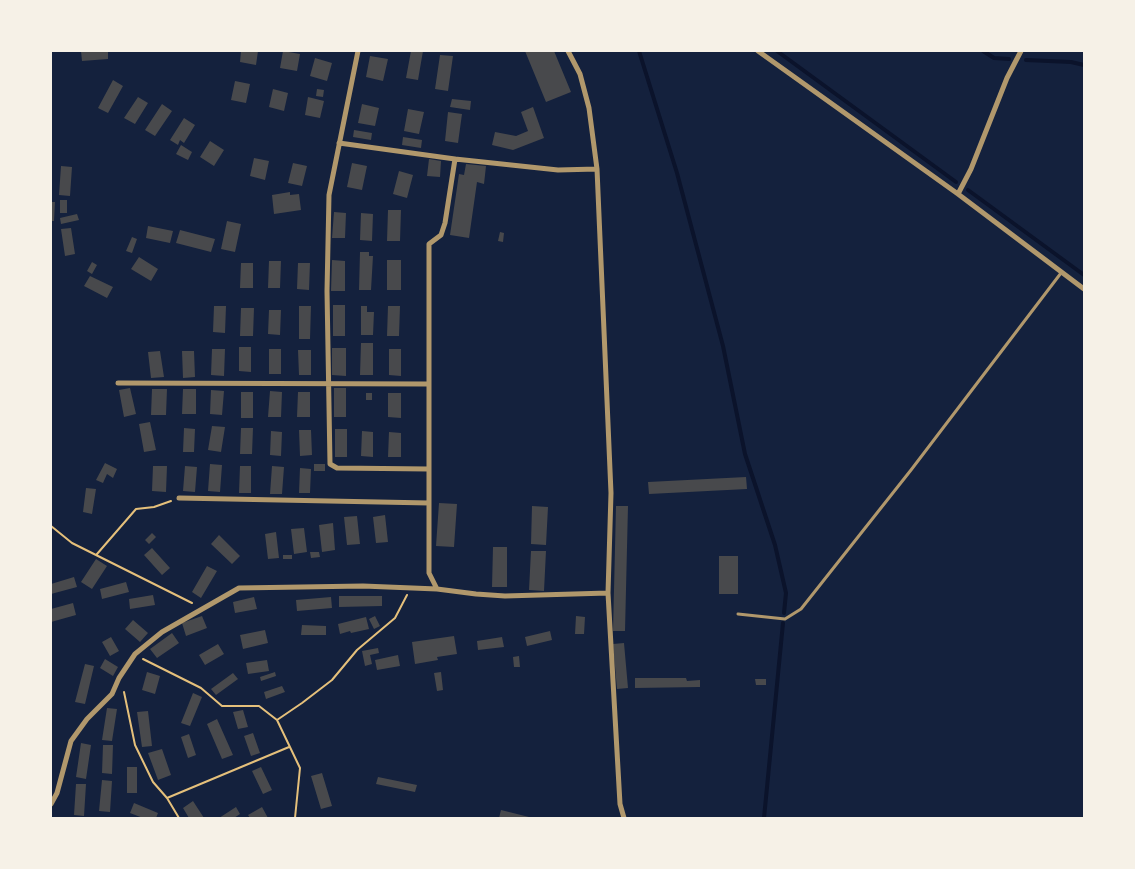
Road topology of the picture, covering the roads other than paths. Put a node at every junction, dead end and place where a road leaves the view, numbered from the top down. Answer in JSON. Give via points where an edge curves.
{"nodes":[{"id":1,"x":358,"y":51,"type":"edge"},
{"id":2,"x":568,"y":51,"type":"edge"},
{"id":3,"x":758,"y":51,"type":"edge"},
{"id":4,"x":1021,"y":51,"type":"edge"},
{"id":5,"x":339,"y":143,"type":"junction"},
{"id":6,"x":455,"y":159,"type":"junction"},
{"id":7,"x":597,"y":169,"type":"junction"},
{"id":8,"x":958,"y":194,"type":"junction"},
{"id":9,"x":1061,"y":273,"type":"junction"},
{"id":10,"x":1084,"y":289,"type":"edge"},
{"id":11,"x":118,"y":383,"type":"dead end"},
{"id":12,"x":329,"y":383,"type":"junction"},
{"id":13,"x":428,"y":384,"type":"junction"},
{"id":14,"x":429,"y":469,"type":"junction"},
{"id":15,"x":179,"y":498,"type":"road end"},
{"id":16,"x":429,"y":504,"type":"junction"},
{"id":17,"x":437,"y":589,"type":"junction"},
{"id":18,"x":608,"y":593,"type":"junction"},
{"id":19,"x":738,"y":614,"type":"dead end"},
{"id":20,"x":51,"y":804,"type":"edge"},
{"id":21,"x":624,"y":818,"type":"edge"}],
"edges":[{"from":1,"to":5,"type":"street"},
{"from":2,"to":7,"type":"street","via":[[580,74],[589,108]]},
{"from":3,"to":8,"type":"street"},
{"from":4,"to":8,"type":"street"},
{"from":5,"to":6,"type":"street"},
{"from":5,"to":12,"type":"street","via":[[329,195]]},
{"from":6,"to":7,"type":"street","via":[[558,170]]},
{"from":6,"to":13,"type":"street","via":[[445,223],[441,235],[429,244]]},
{"from":7,"to":18,"type":"street","via":[[610,481]]},
{"from":8,"to":9,"type":"street"},
{"from":9,"to":10,"type":"street"},
{"from":9,"to":19,"type":"lane","via":[[801,609],[785,619]]},
{"from":11,"to":12,"type":"street"},
{"from":12,"to":13,"type":"street"},
{"from":12,"to":14,"type":"street","via":[[330,464],[336,468]]},
{"from":13,"to":14,"type":"street"},
{"from":14,"to":16,"type":"street"},
{"from":15,"to":16,"type":"street"},
{"from":16,"to":17,"type":"street","via":[[429,573]]},
{"from":17,"to":18,"type":"street","via":[[505,596]]},
{"from":17,"to":20,"type":"street","via":[[239,588],[162,632],[135,654],[112,694],[72,741]]},
{"from":18,"to":21,"type":"street"}]}
